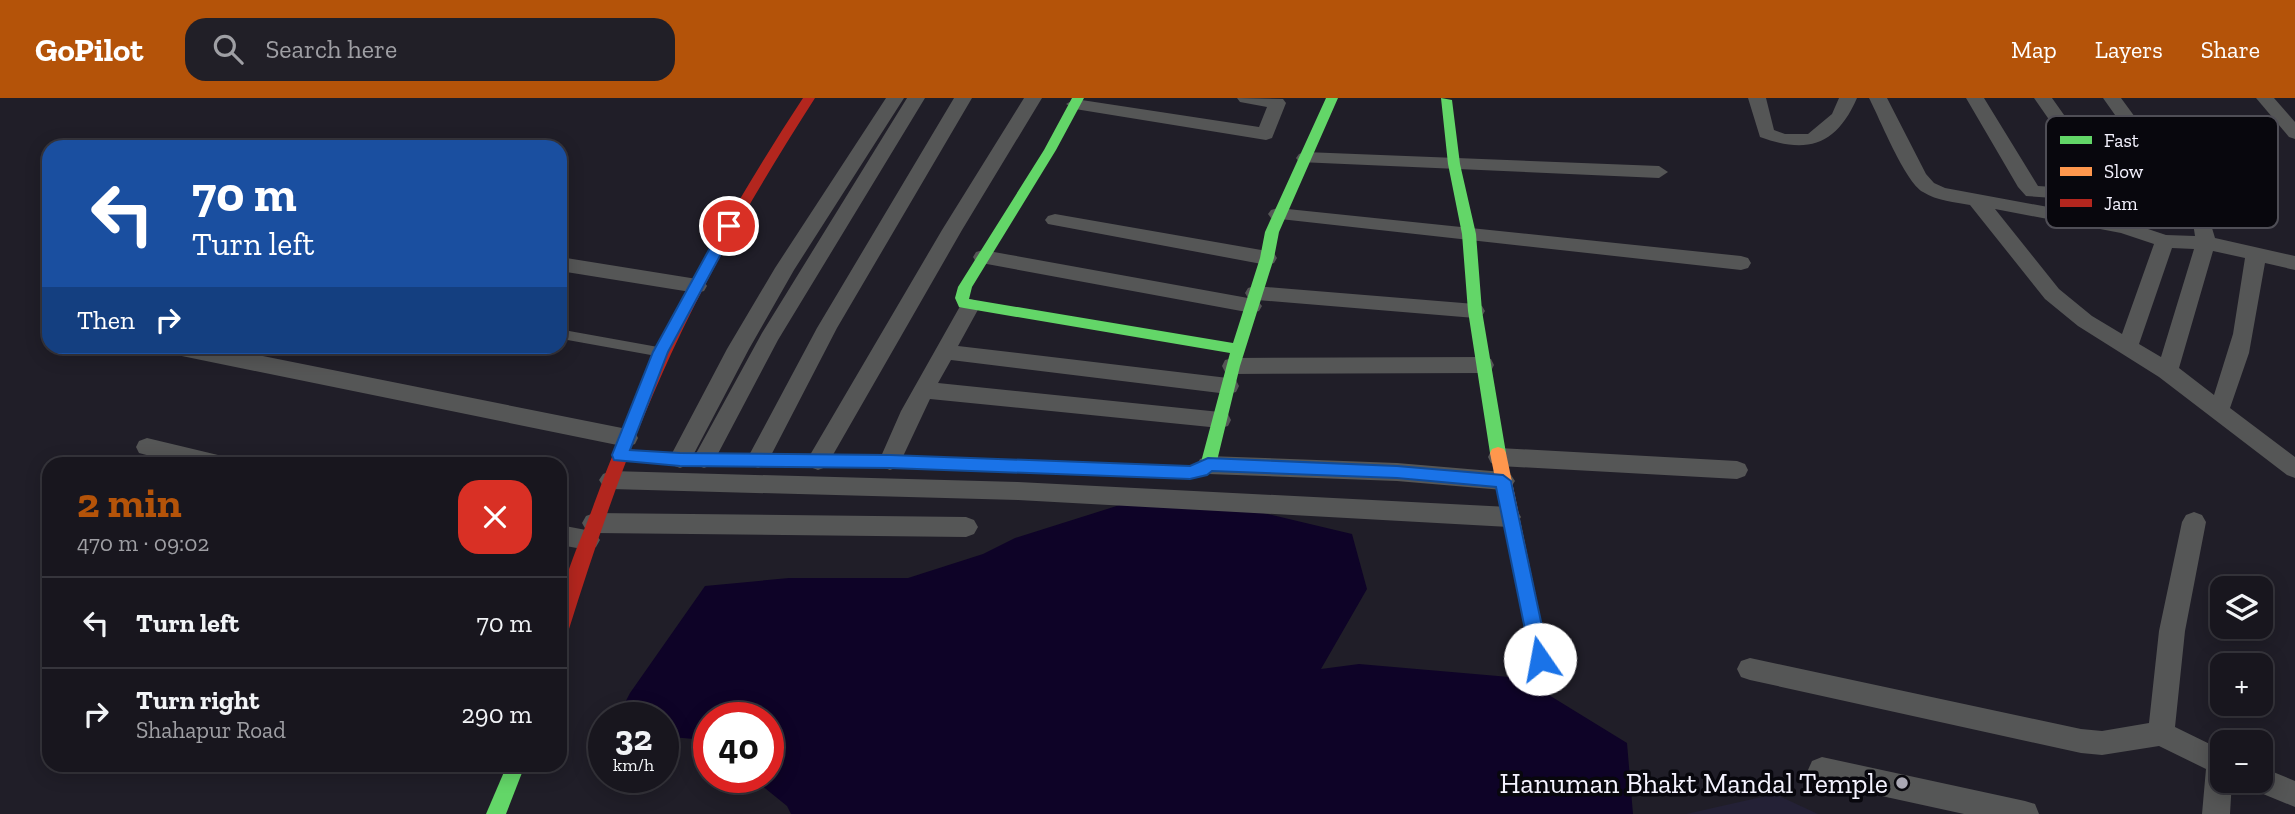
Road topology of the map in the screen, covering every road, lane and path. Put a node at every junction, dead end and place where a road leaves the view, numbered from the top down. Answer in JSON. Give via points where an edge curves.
{"nodes":[{"id":1,"x":810,"y":98,"type":"edge"},
{"id":2,"x":895,"y":98,"type":"edge"},
{"id":3,"x":916,"y":98,"type":"edge"},
{"id":4,"x":963,"y":98,"type":"edge"},
{"id":5,"x":1033,"y":98,"type":"edge"},
{"id":6,"x":1246,"y":98,"type":"edge"},
{"id":7,"x":1332,"y":98,"type":"edge"},
{"id":8,"x":1757,"y":98,"type":"edge"},
{"id":9,"x":1848,"y":98,"type":"edge"},
{"id":10,"x":1878,"y":98,"type":"edge"},
{"id":11,"x":1975,"y":98,"type":"edge"},
{"id":12,"x":2043,"y":98,"type":"edge"},
{"id":13,"x":2112,"y":98,"type":"edge"},
{"id":14,"x":2265,"y":98,"type":"edge"},
{"id":15,"x":1446,"y":100,"type":"dead end"},
{"id":16,"x":1076,"y":101,"type":"edge"},
{"id":17,"x":2056,"y":116,"type":"edge"},
{"id":18,"x":2125,"y":116,"type":"edge"},
{"id":19,"x":2295,"y":133,"type":"edge"},
{"id":20,"x":1305,"y":158,"type":"junction"},
{"id":21,"x":1454,"y":164,"type":"junction"},
{"id":22,"x":1659,"y":172,"type":"dead end"},
{"id":23,"x":2046,"y":193,"type":"edge"},
{"id":24,"x":1976,"y":199,"type":"junction"},
{"id":25,"x":2046,"y":212,"type":"edge"},
{"id":26,"x":1278,"y":214,"type":"junction"},
{"id":27,"x":1055,"y":220,"type":"dead end"},
{"id":28,"x":2127,"y":228,"type":"edge"},
{"id":29,"x":2203,"y":228,"type":"edge"},
{"id":30,"x":1469,"y":234,"type":"junction"},
{"id":31,"x":2165,"y":241,"type":"junction"},
{"id":32,"x":2206,"y":243,"type":"junction"},
{"id":33,"x":2256,"y":253,"type":"junction"},
{"id":34,"x":983,"y":257,"type":"junction"},
{"id":35,"x":1267,"y":258,"type":"junction"},
{"id":36,"x":1741,"y":262,"type":"dead end"},
{"id":37,"x":2295,"y":263,"type":"edge"},
{"id":38,"x":567,"y":265,"type":"edge"},
{"id":39,"x":697,"y":286,"type":"junction"},
{"id":40,"x":1254,"y":300,"type":"junction"},
{"id":41,"x":970,"y":306,"type":"junction"},
{"id":42,"x":1475,"y":311,"type":"junction"},
{"id":43,"x":567,"y":335,"type":"edge"},
{"id":44,"x":2127,"y":349,"type":"junction"},
{"id":45,"x":660,"y":352,"type":"junction"},
{"id":46,"x":944,"y":352,"type":"junction"},
{"id":47,"x":208,"y":354,"type":"edge"},
{"id":48,"x":1483,"y":365,"type":"junction"},
{"id":49,"x":1233,"y":367,"type":"junction"},
{"id":50,"x":2167,"y":371,"type":"junction"},
{"id":51,"x":924,"y":390,"type":"junction"},
{"id":52,"x":2218,"y":411,"type":"junction"},
{"id":53,"x":1220,"y":421,"type":"junction"},
{"id":54,"x":147,"y":447,"type":"dead end"},
{"id":55,"x":624,"y":447,"type":"junction"},
{"id":56,"x":189,"y":457,"type":"edge"},
{"id":57,"x":1499,"y":457,"type":"junction"},
{"id":58,"x":680,"y":459,"type":"junction"},
{"id":59,"x":704,"y":459,"type":"junction"},
{"id":60,"x":758,"y":459,"type":"junction"},
{"id":61,"x":818,"y":461,"type":"junction"},
{"id":62,"x":890,"y":461,"type":"junction"},
{"id":63,"x":1208,"y":465,"type":"junction"},
{"id":64,"x":2295,"y":469,"type":"edge"},
{"id":65,"x":1737,"y":470,"type":"dead end"},
{"id":66,"x":611,"y":480,"type":"junction"},
{"id":67,"x":1503,"y":481,"type":"junction"},
{"id":68,"x":1509,"y":517,"type":"junction"},
{"id":69,"x":2193,"y":522,"type":"dead end"},
{"id":70,"x":966,"y":527,"type":"dead end"},
{"id":71,"x":591,"y":532,"type":"junction"},
{"id":72,"x":567,"y":534,"type":"edge"},
{"id":73,"x":567,"y":607,"type":"edge"},
{"id":74,"x":1540,"y":659,"type":"dead end"},
{"id":75,"x":1750,"y":669,"type":"dead end"},
{"id":76,"x":2161,"y":733,"type":"junction"},
{"id":77,"x":2210,"y":758,"type":"edge"},
{"id":78,"x":1822,"y":770,"type":"dead end"},
{"id":79,"x":513,"y":772,"type":"edge"},
{"id":80,"x":2273,"y":785,"type":"edge"},
{"id":81,"x":2218,"y":793,"type":"edge"},
{"id":82,"x":2295,"y":794,"type":"edge"},
{"id":83,"x":496,"y":814,"type":"edge"},
{"id":84,"x":2025,"y":814,"type":"edge"},
{"id":85,"x":2216,"y":814,"type":"edge"}],
"edges":[{"from":1,"to":39,"type":"street","via":[[759,171]]},
{"from":2,"to":58,"type":"street","via":[[785,268]]},
{"from":3,"to":59,"type":"street","via":[[769,338]]},
{"from":4,"to":60,"type":"street","via":[[827,328]]},
{"from":5,"to":61,"type":"street"},
{"from":6,"to":16,"type":"street","via":[[1276,103],[1266,134]]},
{"from":7,"to":20,"type":"street"},
{"from":8,"to":9,"type":"street","via":[[1766,133],[1799,141],[1819,136],[1845,109]]},
{"from":10,"to":24,"type":"street","via":[[1917,177],[1940,193]]},
{"from":11,"to":23,"type":"street","via":[[2026,187]]},
{"from":12,"to":17,"type":"street"},
{"from":13,"to":18,"type":"street"},
{"from":14,"to":19,"type":"street"},
{"from":15,"to":21,"type":"street"},
{"from":16,"to":34,"type":"street"},
{"from":20,"to":21,"type":"street"},
{"from":20,"to":26,"type":"street"},
{"from":21,"to":22,"type":"street"},
{"from":21,"to":30,"type":"street"},
{"from":24,"to":25,"type":"street"},
{"from":24,"to":44,"type":"street","via":[[2052,294]]},
{"from":26,"to":30,"type":"street"},
{"from":26,"to":35,"type":"street"},
{"from":27,"to":35,"type":"street"},
{"from":28,"to":31,"type":"street"},
{"from":29,"to":32,"type":"street"},
{"from":30,"to":36,"type":"street"},
{"from":30,"to":42,"type":"street"},
{"from":31,"to":32,"type":"street"},
{"from":31,"to":44,"type":"street"},
{"from":32,"to":33,"type":"street"},
{"from":32,"to":50,"type":"street"},
{"from":33,"to":37,"type":"street"},
{"from":33,"to":52,"type":"street","via":[[2232,380]]},
{"from":34,"to":40,"type":"street"},
{"from":34,"to":41,"type":"street","via":[[962,298]]},
{"from":35,"to":40,"type":"street"},
{"from":38,"to":39,"type":"street"},
{"from":39,"to":45,"type":"street"},
{"from":40,"to":42,"type":"street"},
{"from":40,"to":49,"type":"street"},
{"from":41,"to":46,"type":"street"},
{"from":41,"to":49,"type":"street"},
{"from":42,"to":48,"type":"street"},
{"from":43,"to":45,"type":"lane"},
{"from":44,"to":50,"type":"street"},
{"from":45,"to":55,"type":"street"},
{"from":46,"to":49,"type":"street"},
{"from":46,"to":51,"type":"street"},
{"from":47,"to":55,"type":"street"},
{"from":48,"to":49,"type":"street"},
{"from":48,"to":57,"type":"street"},
{"from":49,"to":53,"type":"street"},
{"from":50,"to":52,"type":"street"},
{"from":51,"to":53,"type":"street"},
{"from":51,"to":62,"type":"street"},
{"from":52,"to":64,"type":"street"},
{"from":53,"to":63,"type":"street"},
{"from":54,"to":56,"type":"street"},
{"from":55,"to":58,"type":"street"},
{"from":55,"to":66,"type":"street"},
{"from":57,"to":65,"type":"street"},
{"from":57,"to":67,"type":"street"},
{"from":58,"to":59,"type":"street"},
{"from":59,"to":60,"type":"street"},
{"from":60,"to":61,"type":"street"},
{"from":61,"to":62,"type":"street"},
{"from":62,"to":63,"type":"street","via":[[1190,472]]},
{"from":63,"to":67,"type":"street"},
{"from":66,"to":68,"type":"street","via":[[1031,491]]},
{"from":66,"to":71,"type":"street"},
{"from":67,"to":68,"type":"street"},
{"from":68,"to":74,"type":"street"},
{"from":69,"to":76,"type":"street","via":[[2172,631]]},
{"from":70,"to":71,"type":"street"},
{"from":71,"to":72,"type":"street"},
{"from":71,"to":73,"type":"street"},
{"from":75,"to":76,"type":"street","via":[[2081,741],[2102,743]]},
{"from":76,"to":77,"type":"street"},
{"from":78,"to":84,"type":"street"},
{"from":79,"to":83,"type":"street"},
{"from":80,"to":82,"type":"street"},
{"from":81,"to":85,"type":"street"}]}
